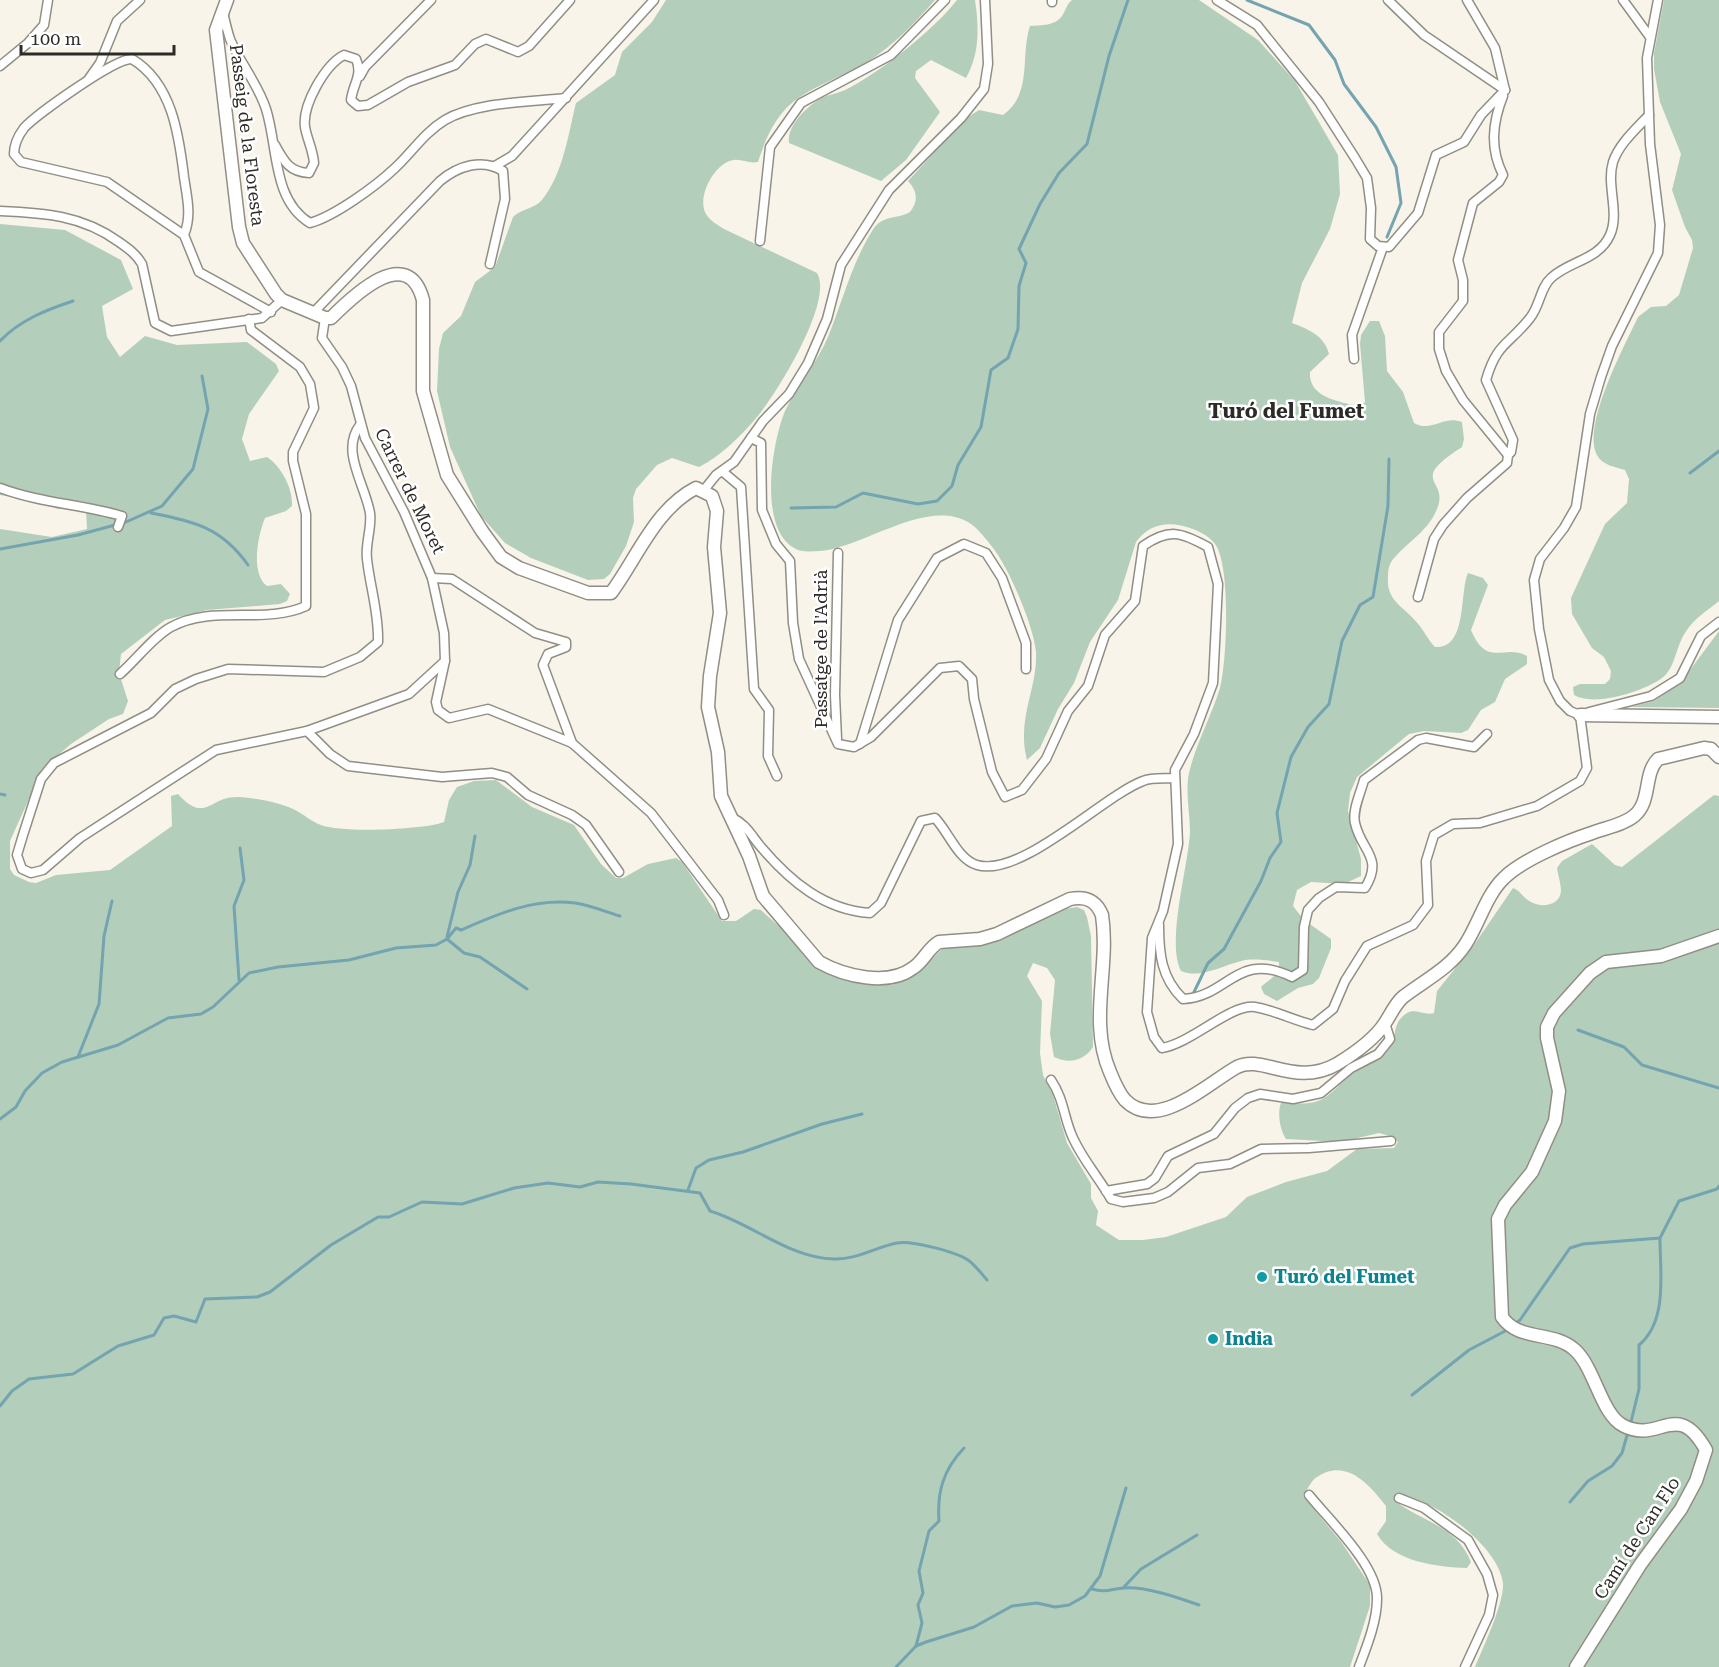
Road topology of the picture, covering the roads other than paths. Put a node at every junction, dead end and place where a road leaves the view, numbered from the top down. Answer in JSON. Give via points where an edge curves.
{"nodes":[{"id":1,"x":48,"y":0,"type":"edge"},
{"id":2,"x":140,"y":0,"type":"edge"},
{"id":3,"x":431,"y":0,"type":"edge"},
{"id":4,"x":570,"y":0,"type":"edge"},
{"id":5,"x":654,"y":0,"type":"edge"},
{"id":6,"x":945,"y":0,"type":"edge"},
{"id":7,"x":985,"y":0,"type":"edge"},
{"id":8,"x":1217,"y":0,"type":"edge"},
{"id":9,"x":1388,"y":0,"type":"edge"},
{"id":10,"x":1467,"y":0,"type":"edge"},
{"id":11,"x":1623,"y":0,"type":"edge"},
{"id":12,"x":1658,"y":0,"type":"edge"},
{"id":13,"x":225,"y":6,"type":"edge"},
{"id":14,"x":1650,"y":37,"type":"junction"},
{"id":15,"x":0,"y":66,"type":"edge"},
{"id":16,"x":360,"y":76,"type":"junction"},
{"id":17,"x":86,"y":83,"type":"junction"},
{"id":18,"x":1505,"y":90,"type":"junction"},
{"id":19,"x":566,"y":98,"type":"junction"},
{"id":20,"x":1649,"y":115,"type":"junction"},
{"id":21,"x":271,"y":140,"type":"junction"},
{"id":22,"x":495,"y":166,"type":"junction"},
{"id":23,"x":0,"y":211,"type":"edge"},
{"id":24,"x":184,"y":236,"type":"junction"},
{"id":25,"x":760,"y":241,"type":"dead end"},
{"id":26,"x":1383,"y":247,"type":"junction"},
{"id":27,"x":490,"y":264,"type":"dead end"},
{"id":28,"x":282,"y":300,"type":"junction"},
{"id":29,"x":271,"y":312,"type":"junction"},
{"id":30,"x":319,"y":315,"type":"junction"},
{"id":31,"x":249,"y":319,"type":"junction"},
{"id":32,"x":1354,"y":359,"type":"dead end"},
{"id":33,"x":360,"y":424,"type":"junction"},
{"id":34,"x":751,"y":438,"type":"junction"},
{"id":35,"x":1508,"y":455,"type":"junction"},
{"id":36,"x":722,"y":471,"type":"junction"},
{"id":37,"x":0,"y":488,"type":"edge"},
{"id":38,"x":704,"y":490,"type":"junction"},
{"id":39,"x":118,"y":526,"type":"dead end"},
{"id":40,"x":838,"y":553,"type":"dead end"},
{"id":41,"x":432,"y":578,"type":"junction"},
{"id":42,"x":1418,"y":597,"type":"dead end"},
{"id":43,"x":1719,"y":622,"type":"edge"},
{"id":44,"x":445,"y":662,"type":"junction"},
{"id":45,"x":1026,"y":669,"type":"dead end"},
{"id":46,"x":120,"y":674,"type":"dead end"},
{"id":47,"x":1580,"y":715,"type":"junction"},
{"id":48,"x":1719,"y":717,"type":"edge"},
{"id":49,"x":307,"y":731,"type":"junction"},
{"id":50,"x":1487,"y":734,"type":"dead end"},
{"id":51,"x":572,"y":743,"type":"junction"},
{"id":52,"x":838,"y":744,"type":"junction"},
{"id":53,"x":860,"y":744,"type":"junction"},
{"id":54,"x":1719,"y":757,"type":"edge"},
{"id":55,"x":777,"y":776,"type":"dead end"},
{"id":56,"x":1175,"y":778,"type":"junction"},
{"id":57,"x":728,"y":816,"type":"junction"},
{"id":58,"x":619,"y":872,"type":"dead end"},
{"id":59,"x":724,"y":915,"type":"dead end"},
{"id":60,"x":1159,"y":922,"type":"junction"},
{"id":61,"x":1719,"y":936,"type":"edge"},
{"id":62,"x":1385,"y":1023,"type":"junction"},
{"id":63,"x":1052,"y":1080,"type":"dead end"},
{"id":64,"x":1391,"y":1141,"type":"dead end"},
{"id":65,"x":1106,"y":1191,"type":"junction"},
{"id":66,"x":1309,"y":1495,"type":"dead end"},
{"id":67,"x":1399,"y":1498,"type":"dead end"},
{"id":68,"x":1359,"y":1667,"type":"edge"},
{"id":69,"x":1465,"y":1667,"type":"edge"},
{"id":70,"x":1576,"y":1667,"type":"edge"}],
"edges":[{"from":1,"to":15,"type":"street","via":[[44,25]]},
{"from":2,"to":17,"type":"street","via":[[117,21],[100,63]]},
{"from":3,"to":16,"type":"street"},
{"from":4,"to":16,"type":"street","via":[[530,46],[518,52],[486,39],[455,65],[358,106],[351,100]]},
{"from":5,"to":19,"type":"street"},
{"from":6,"to":25,"type":"street","via":[[891,55],[801,103],[770,147]]},
{"from":7,"to":34,"type":"street","via":[[988,64],[984,89],[962,118],[889,190],[841,265],[827,319],[808,363],[789,394]]},
{"from":8,"to":26,"type":"street","via":[[1257,25],[1319,102],[1367,178],[1371,239]]},
{"from":9,"to":18,"type":"street","via":[[1424,35]]},
{"from":10,"to":18,"type":"street","via":[[1496,48]]},
{"from":11,"to":14,"type":"street"},
{"from":12,"to":14,"type":"street"},
{"from":13,"to":21,"type":"street","via":[[230,39],[266,110]]},
{"from":13,"to":28,"type":"street","name":"Passeig de la Floresta","via":[[216,30],[239,227],[243,243]]},
{"from":14,"to":20,"type":"street"},
{"from":16,"to":21,"type":"street","via":[[356,59],[344,55],[333,61],[319,80],[305,114],[314,163],[309,173],[297,172],[285,164]]},
{"from":17,"to":24,"type":"street","via":[[124,58],[132,59],[151,74],[178,127],[190,217]]},
{"from":17,"to":24,"type":"street","via":[[28,124],[15,143],[16,158],[27,165],[107,182]]},
{"from":18,"to":26,"type":"street","via":[[1481,115],[1464,142],[1436,155],[1418,213],[1389,247]]},
{"from":18,"to":35,"type":"street","via":[[1493,136],[1494,156],[1503,175],[1473,203],[1458,261],[1463,300],[1439,332],[1446,371],[1463,400]]},
{"from":19,"to":21,"type":"street","via":[[477,108],[446,120],[393,170],[335,212],[310,223],[292,202],[277,171]]},
{"from":19,"to":22,"type":"street","via":[[512,156]]},
{"from":20,"to":35,"type":"street","via":[[1624,143],[1612,165],[1613,223],[1604,244],[1586,259],[1552,277],[1530,318],[1497,351],[1490,366],[1486,380],[1513,440]]},
{"from":20,"to":47,"type":"street","via":[[1660,225],[1658,253],[1601,376],[1590,414],[1576,507],[1539,559],[1534,580],[1549,680],[1560,701]]},
{"from":22,"to":27,"type":"street","via":[[503,171],[505,199]]},
{"from":22,"to":30,"type":"street","via":[[475,165],[452,171]]},
{"from":23,"to":31,"type":"street","via":[[78,219],[124,245],[142,264],[152,316],[161,327],[171,331]]},
{"from":24,"to":29,"type":"street","via":[[199,272]]},
{"from":26,"to":32,"type":"street","via":[[1352,335]]},
{"from":28,"to":29,"type":"street"},
{"from":28,"to":30,"type":"street"},
{"from":29,"to":31,"type":"street"},
{"from":30,"to":33,"type":"street","name":"Carrer de Moret","via":[[322,338],[351,386]]},
{"from":30,"to":38,"type":"street","via":[[331,318],[380,278],[401,274],[413,278],[423,300],[423,391],[447,475],[501,557],[519,568],[588,593],[611,593],[678,497],[696,488]]},
{"from":31,"to":46,"type":"street","via":[[251,330],[300,367],[309,384],[314,408],[293,452],[306,514],[306,606],[291,613],[200,616],[170,627]]},
{"from":33,"to":41,"type":"street","name":"Carrer de Moret"},
{"from":33,"to":49,"type":"street","via":[[354,432],[352,452],[370,514],[366,557],[378,642],[360,657],[324,672],[228,669],[196,679],[175,689],[151,713],[54,763],[41,779],[23,835],[17,855],[22,869],[31,873],[43,870],[80,838],[216,750]]},
{"from":34,"to":36,"type":"street","via":[[734,462]]},
{"from":34,"to":52,"type":"street","via":[[761,443],[762,510],[776,544],[790,561],[799,659]]},
{"from":35,"to":42,"type":"street","via":[[1507,463],[1467,498],[1434,539]]},
{"from":36,"to":38,"type":"street"},
{"from":36,"to":55,"type":"street","via":[[741,487],[754,689],[770,710],[768,756]]},
{"from":37,"to":39,"type":"street","via":[[39,501],[122,516]]},
{"from":38,"to":57,"type":"street","via":[[712,496],[717,511],[714,548],[720,613],[708,707],[718,752],[721,795]]},
{"from":40,"to":52,"type":"street","name":"Passatge de l'Adrià"},
{"from":41,"to":44,"type":"street","via":[[444,633]]},
{"from":41,"to":51,"type":"street","name":"Carrer de Moret","via":[[452,579],[535,633],[566,642],[566,647],[548,654],[543,665]]},
{"from":43,"to":47,"type":"street","via":[[1701,636],[1680,678],[1651,696]]},
{"from":44,"to":49,"type":"street","via":[[409,694]]},
{"from":44,"to":51,"type":"street","via":[[436,702],[443,716],[488,709]]},
{"from":45,"to":53,"type":"street","via":[[1026,643],[1002,578],[986,553],[964,544],[937,558],[898,620]]},
{"from":47,"to":48,"type":"street"},
{"from":47,"to":60,"type":"street","via":[[1587,768],[1580,781],[1537,806],[1480,823],[1453,824],[1434,835],[1426,861],[1428,905],[1413,925],[1367,946],[1333,1009],[1313,1024],[1253,1007],[1232,1012],[1197,1035],[1162,1048],[1154,1037],[1147,1012],[1152,938]]},
{"from":49,"to":58,"type":"street","via":[[348,766],[442,777],[492,773],[507,777],[528,795],[572,814],[586,825]]},
{"from":50,"to":60,"type":"street","via":[[1474,747],[1418,740],[1364,780],[1355,822],[1371,856],[1374,873],[1365,888],[1336,887],[1308,910],[1303,970],[1292,977],[1273,968],[1251,969],[1197,998],[1183,999],[1165,974],[1159,952]]},
{"from":51,"to":59,"type":"street","name":"Carrer de Moret","via":[[651,813],[718,900]]},
{"from":52,"to":53,"type":"street"},
{"from":53,"to":56,"type":"street","via":[[940,668],[959,666],[972,679],[992,772],[1005,796],[1022,790],[1046,759],[1068,711],[1088,686],[1105,636],[1135,601],[1143,546],[1161,534],[1188,536],[1208,547],[1218,584],[1217,634],[1213,683]]},
{"from":54,"to":62,"type":"street","via":[[1704,748],[1659,759],[1652,769],[1643,804],[1634,816],[1565,842],[1506,876],[1459,953],[1429,981],[1404,996]]},
{"from":56,"to":57,"type":"street","via":[[1144,780],[1063,833],[1003,865],[977,866],[963,857],[935,818],[921,821],[881,903],[870,913],[850,912],[823,902],[780,869],[747,828]]},
{"from":56,"to":60,"type":"street","via":[[1178,844]]},
{"from":57,"to":62,"type":"street","via":[[769,905],[819,962],[850,974],[889,978],[914,968],[939,942],[980,939],[1070,899],[1091,900],[1098,906],[1104,924],[1098,1021],[1103,1056],[1118,1091],[1140,1111],[1161,1110],[1178,1103],[1240,1065],[1305,1075],[1321,1073],[1371,1040]]},
{"from":61,"to":70,"type":"street","name":"Camí de Can Flo","via":[[1661,956],[1606,962],[1590,973],[1554,1013],[1547,1038],[1559,1091],[1555,1121],[1532,1172],[1498,1219],[1502,1317],[1507,1325],[1574,1349],[1620,1425],[1642,1431],[1676,1423],[1687,1426],[1698,1435],[1706,1450],[1681,1509],[1640,1565]]},
{"from":62,"to":65,"type":"street","via":[[1390,1039],[1384,1048],[1321,1093],[1293,1099],[1260,1094],[1248,1098],[1214,1134],[1168,1156],[1148,1184]]},
{"from":63,"to":65,"type":"street","via":[[1060,1093],[1071,1135]]},
{"from":64,"to":65,"type":"street","via":[[1261,1149],[1230,1164],[1198,1168],[1154,1198],[1123,1202],[1111,1199]]},
{"from":66,"to":68,"type":"street","via":[[1362,1560],[1375,1587],[1376,1610]]},
{"from":67,"to":69,"type":"street","via":[[1424,1508],[1468,1540],[1487,1574],[1493,1595],[1489,1616]]}]}
